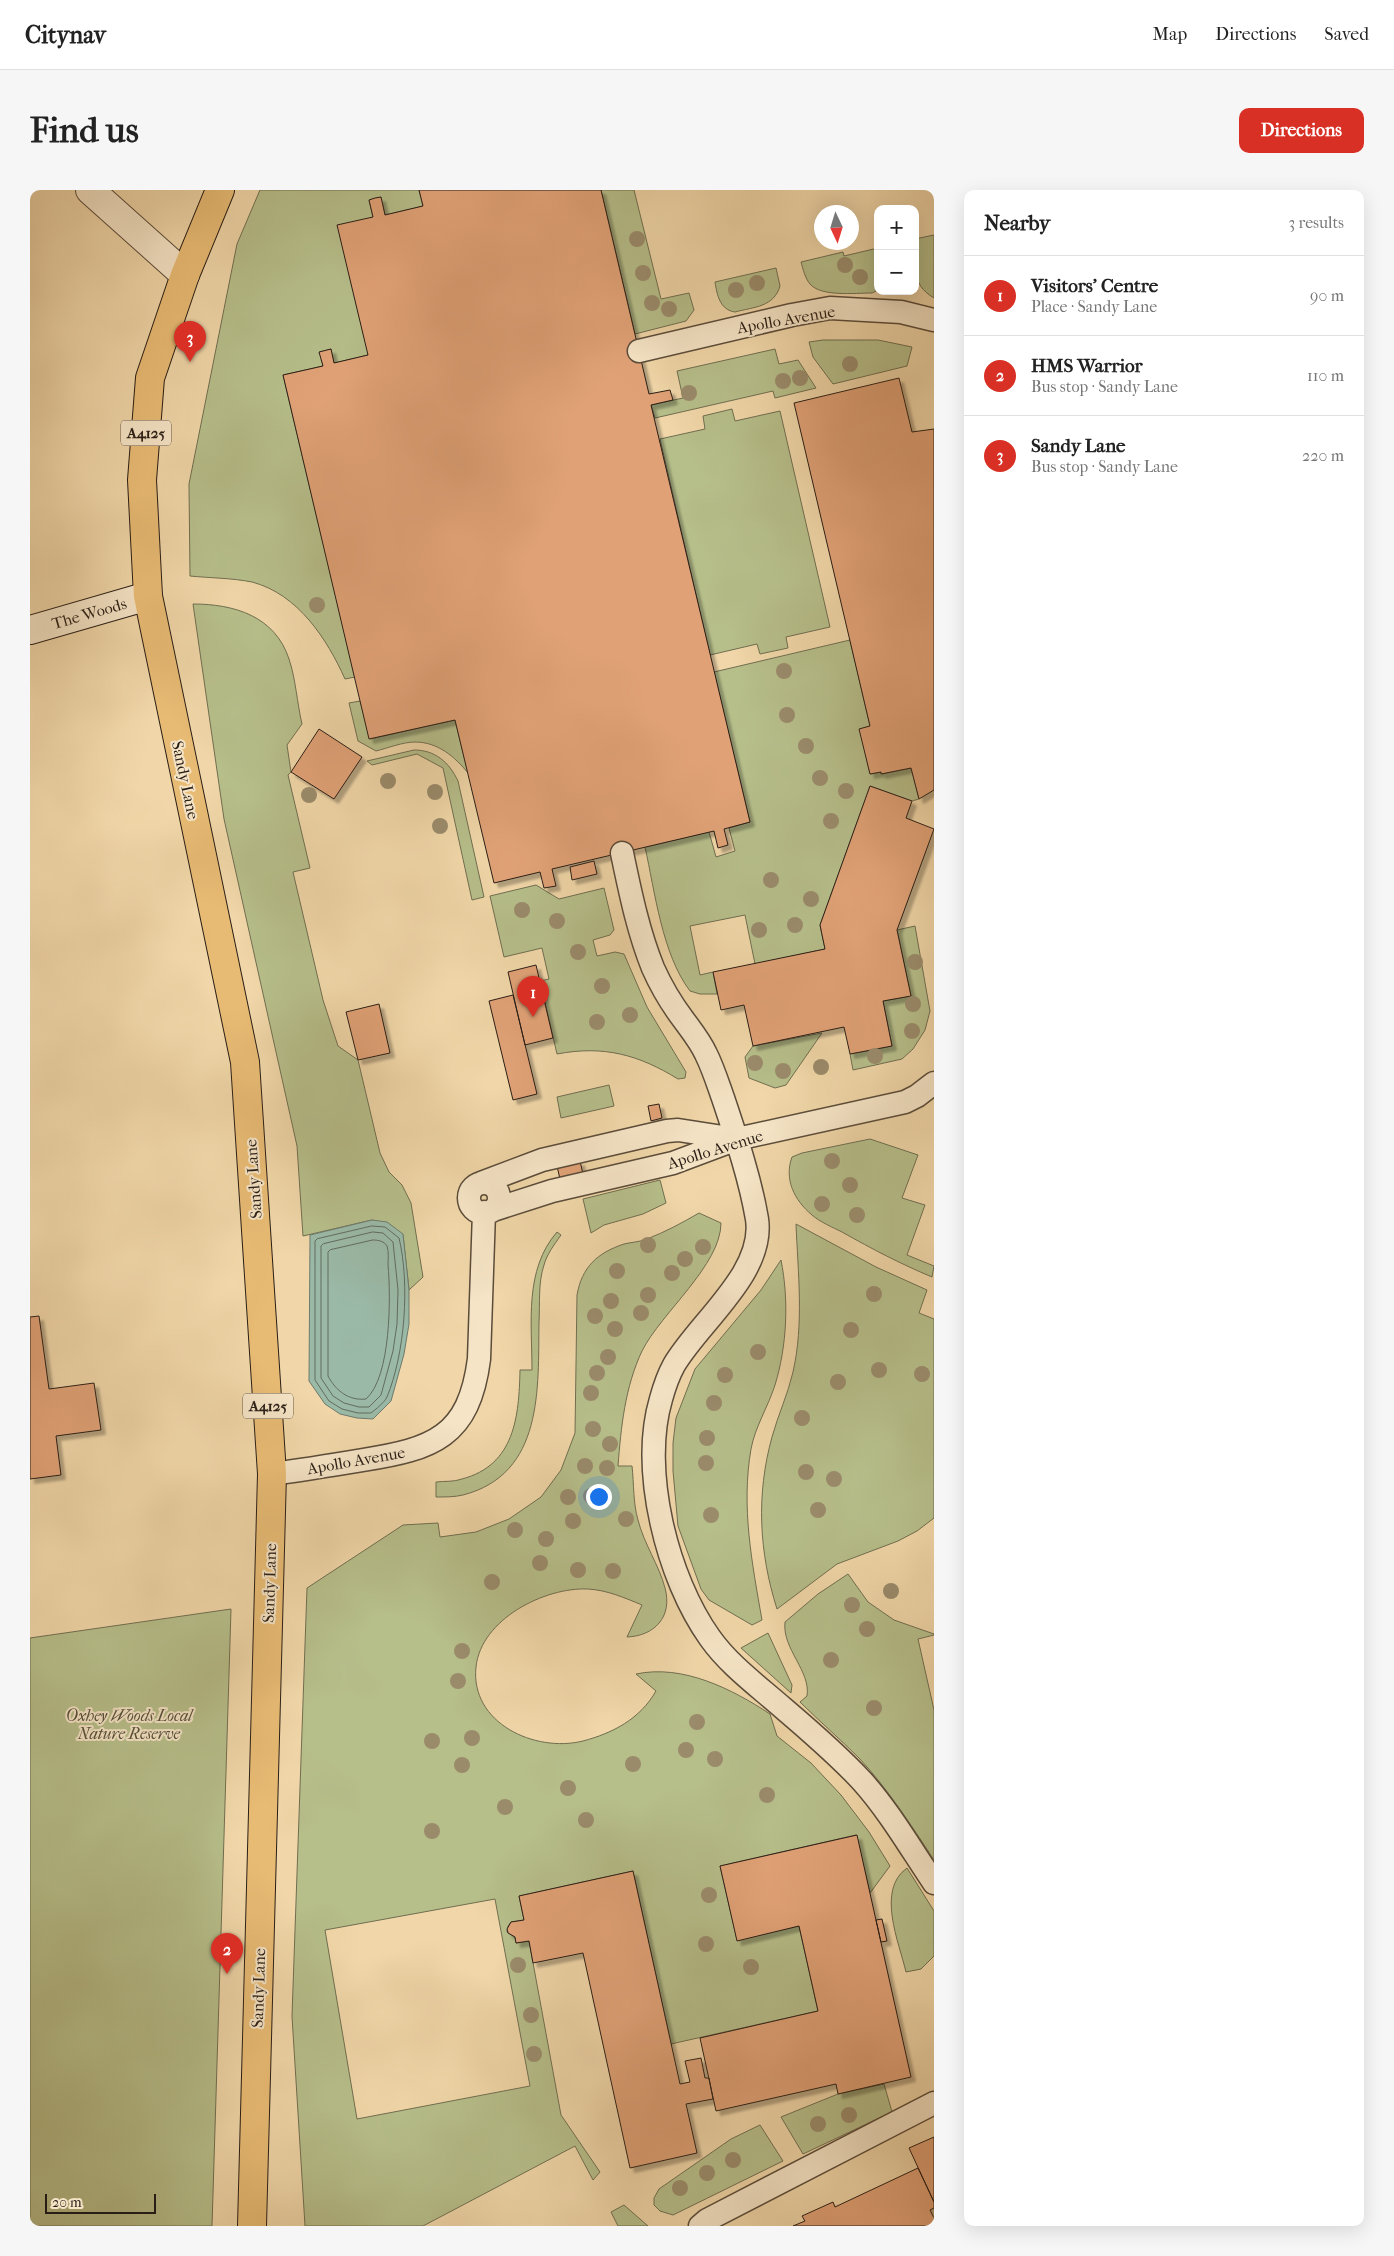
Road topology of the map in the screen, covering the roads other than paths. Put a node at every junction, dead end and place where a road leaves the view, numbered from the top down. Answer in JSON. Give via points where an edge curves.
{"nodes":[{"id":1,"x":90,"y":190,"type":"edge"},
{"id":2,"x":220,"y":190,"type":"edge"},
{"id":3,"x":185,"y":275,"type":"junction"},
{"id":4,"x":934,"y":320,"type":"edge"},
{"id":5,"x":639,"y":351,"type":"dead end"},
{"id":6,"x":148,"y":596,"type":"junction"},
{"id":7,"x":30,"y":630,"type":"edge"},
{"id":8,"x":622,"y":853,"type":"dead end"},
{"id":9,"x":934,"y":1083,"type":"edge"},
{"id":10,"x":737,"y":1139,"type":"junction"},
{"id":11,"x":488,"y":1211,"type":"junction"},
{"id":12,"x":272,"y":1474,"type":"junction"},
{"id":13,"x":934,"y":1883,"type":"edge"},
{"id":14,"x":934,"y":2103,"type":"edge"},
{"id":15,"x":252,"y":2226,"type":"edge"},
{"id":16,"x":700,"y":2226,"type":"edge"}],
"edges":[{"from":1,"to":3,"type":"street"},
{"from":2,"to":3,"type":"main road","number":"A4125"},
{"from":3,"to":6,"type":"main road","name":"Sandy Lane","number":"A4125","via":[[150,378],[142,480]]},
{"from":4,"to":5,"type":"lane","name":"Apollo Avenue","via":[[901,312],[830,308]]},
{"from":6,"to":7,"type":"street","name":"The Woods"},
{"from":6,"to":12,"type":"main road","name":"Sandy Lane","number":"A4125","via":[[245,1062]]},
{"from":8,"to":10,"type":"lane","via":[[652,966],[671,1002],[706,1052]]},
{"from":9,"to":10,"type":"lane","name":"Apollo Avenue","via":[[905,1102]]},
{"from":10,"to":11,"type":"lane","name":"Apollo Avenue","via":[[673,1163],[552,1191]]},
{"from":10,"to":11,"type":"lane","via":[[667,1131],[542,1160],[481,1183],[471,1190],[469,1201],[474,1209]]},
{"from":10,"to":13,"type":"lane","via":[[757,1219],[757,1244],[739,1280],[674,1366],[660,1401],[654,1453],[658,1504],[669,1551],[686,1594],[710,1638],[731,1662],[864,1783]]},
{"from":11,"to":12,"type":"lane","name":"Apollo Avenue","via":[[476,1381],[466,1408],[452,1429],[425,1446],[400,1454]]},
{"from":12,"to":15,"type":"main road","name":"Sandy Lane","number":"A4125"},
{"from":14,"to":16,"type":"lane"}]}
